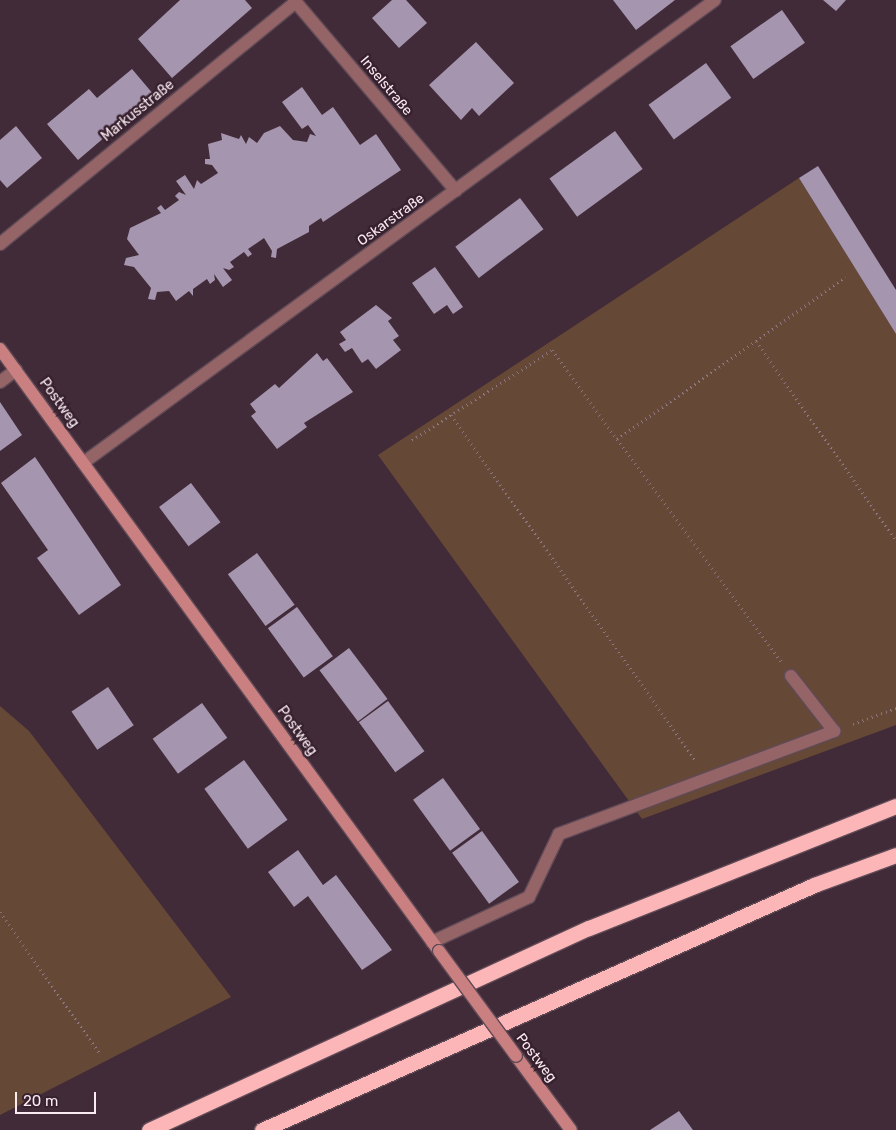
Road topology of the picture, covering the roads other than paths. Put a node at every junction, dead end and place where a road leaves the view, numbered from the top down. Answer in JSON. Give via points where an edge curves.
{"nodes":[{"id":1,"x":715,"y":0,"type":"edge"},
{"id":2,"x":295,"y":1,"type":"edge"},
{"id":3,"x":456,"y":191,"type":"junction"},
{"id":4,"x":0,"y":244,"type":"edge"},
{"id":5,"x":0,"y":349,"type":"edge"},
{"id":6,"x":16,"y":370,"type":"junction"},
{"id":7,"x":0,"y":382,"type":"edge"},
{"id":8,"x":84,"y":463,"type":"junction"},
{"id":9,"x":791,"y":676,"type":"road end"},
{"id":10,"x":896,"y":806,"type":"edge"},
{"id":11,"x":896,"y":854,"type":"edge"},
{"id":12,"x":435,"y":947,"type":"junction"},
{"id":13,"x":149,"y":1130,"type":"edge"},
{"id":14,"x":262,"y":1130,"type":"edge"},
{"id":15,"x":571,"y":1130,"type":"edge"}],
"edges":[{"from":1,"to":3,"type":"street","name":"Oskarstraße"},
{"from":2,"to":3,"type":"street","name":"Inselstraße"},
{"from":2,"to":4,"type":"street","name":"Markusstraße"},
{"from":3,"to":8,"type":"street","name":"Oskarstraße"},
{"from":5,"to":6,"type":"main road","name":"Postweg"},
{"from":6,"to":7,"type":"street"},
{"from":6,"to":8,"type":"main road","name":"Postweg"},
{"from":8,"to":12,"type":"main road","name":"Postweg"},
{"from":9,"to":12,"type":"street","via":[[834,731],[559,834],[529,897]]},
{"from":10,"to":13,"type":"highway","via":[[589,928]]},
{"from":11,"to":14,"type":"highway","via":[[805,889]]},
{"from":12,"to":15,"type":"main road","name":"Postweg","bridge":true}]}
